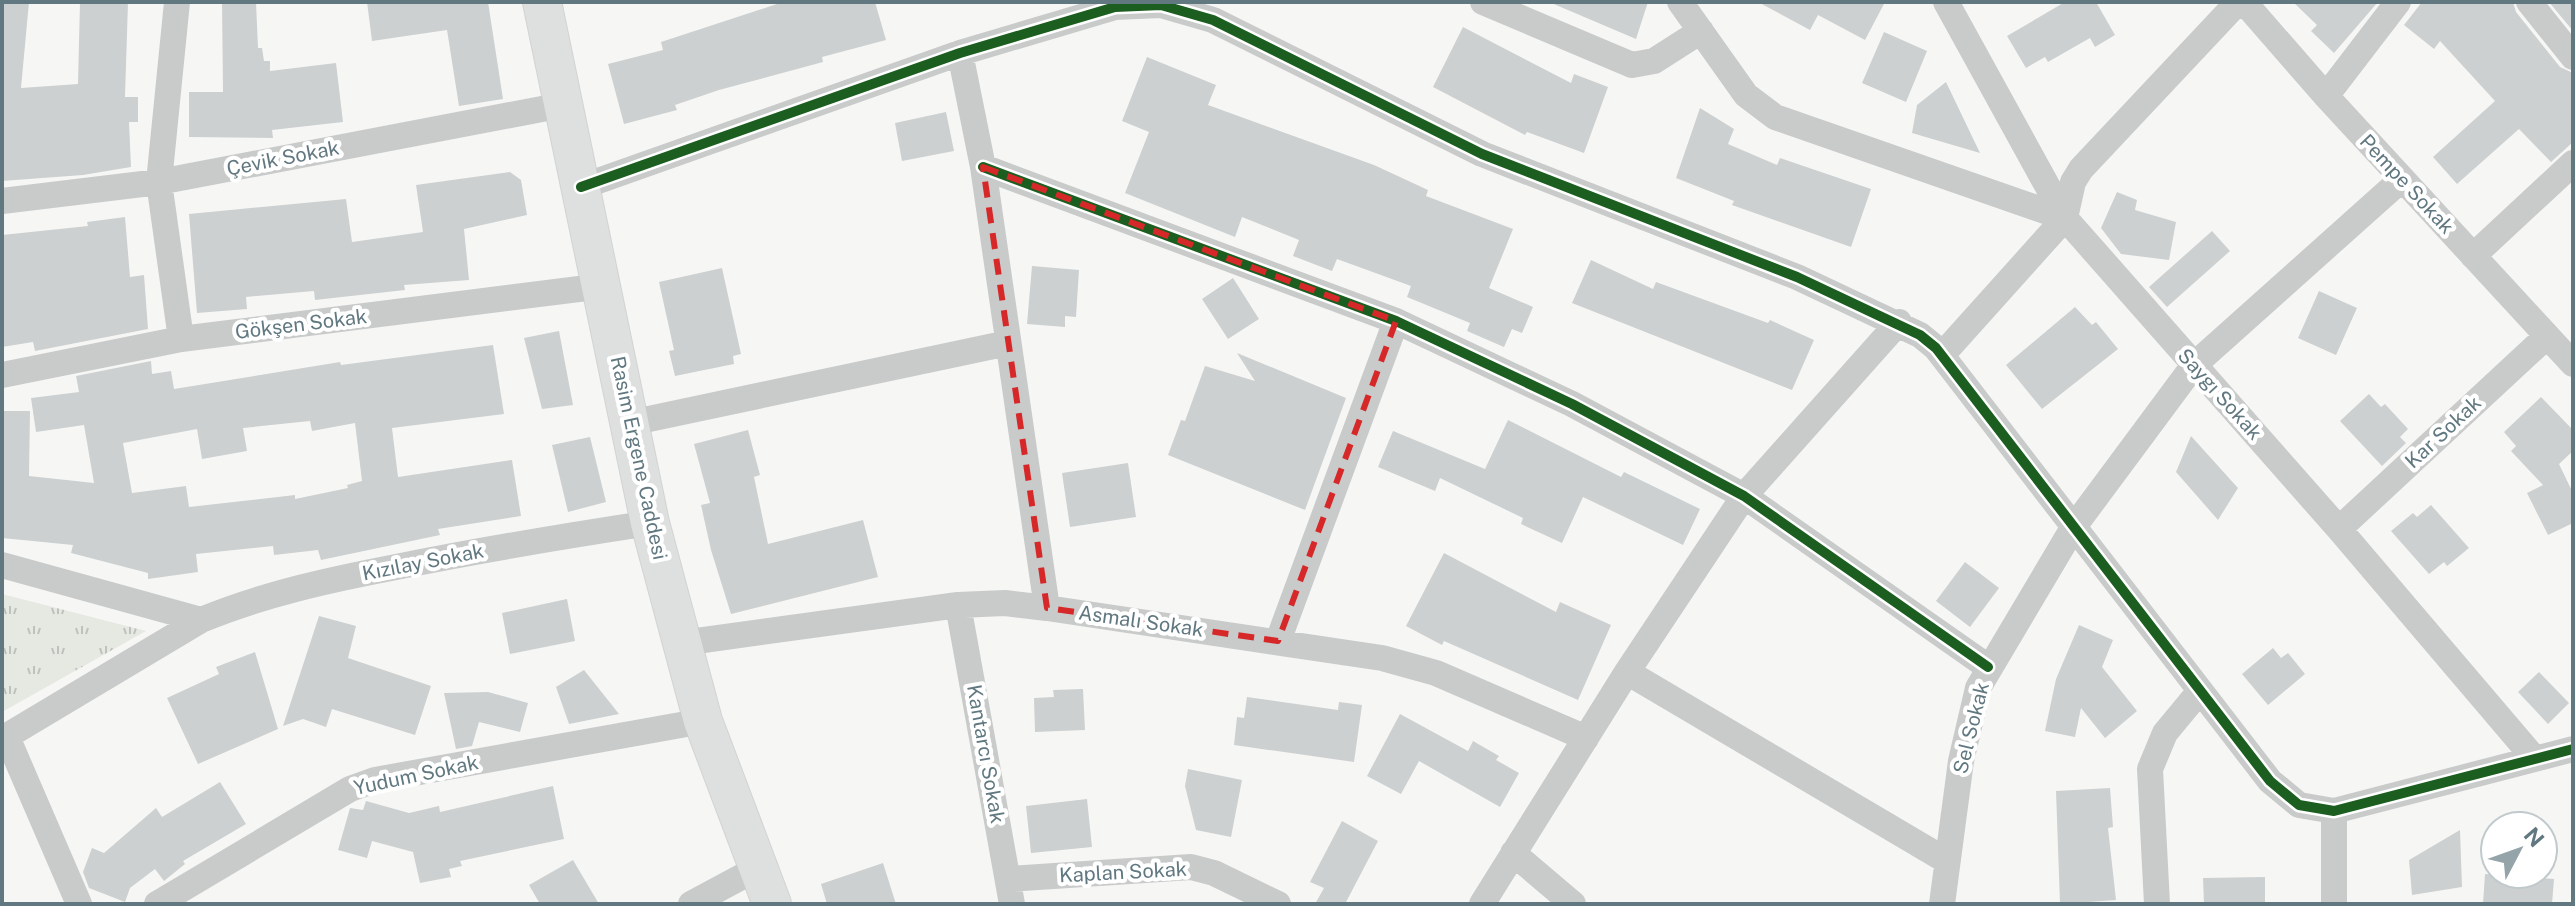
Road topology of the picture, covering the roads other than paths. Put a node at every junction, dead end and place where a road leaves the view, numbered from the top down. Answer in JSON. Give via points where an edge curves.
{"nodes":[{"id":1,"x":177,"y":2,"type":"edge"},
{"id":2,"x":542,"y":2,"type":"edge"},
{"id":3,"x":1483,"y":2,"type":"edge"},
{"id":4,"x":1680,"y":2,"type":"edge"},
{"id":5,"x":1946,"y":2,"type":"edge"},
{"id":6,"x":2241,"y":2,"type":"edge"},
{"id":7,"x":2398,"y":2,"type":"edge"},
{"id":8,"x":2529,"y":2,"type":"edge"},
{"id":9,"x":1091,"y":8,"type":"edge"},
{"id":10,"x":1701,"y":31,"type":"junction"},
{"id":11,"x":960,"y":53,"type":"junction"},
{"id":12,"x":2573,"y":57,"type":"edge"},
{"id":13,"x":2326,"y":96,"type":"junction"},
{"id":14,"x":563,"y":105,"type":"junction"},
{"id":15,"x":2573,"y":163,"type":"edge"},
{"id":16,"x":983,"y":167,"type":"junction"},
{"id":17,"x":2402,"y":179,"type":"junction"},
{"id":18,"x":159,"y":182,"type":"junction"},
{"id":19,"x":581,"y":187,"type":"junction"},
{"id":20,"x":2,"y":201,"type":"edge"},
{"id":21,"x":2065,"y":218,"type":"junction"},
{"id":22,"x":2473,"y":256,"type":"junction"},
{"id":23,"x":603,"y":286,"type":"junction"},
{"id":24,"x":1396,"y":321,"type":"junction"},
{"id":25,"x":1899,"y":322,"type":"junction"},
{"id":26,"x":2547,"y":336,"type":"junction"},
{"id":27,"x":181,"y":339,"type":"junction"},
{"id":28,"x":1008,"y":343,"type":"junction"},
{"id":29,"x":1942,"y":355,"type":"junction"},
{"id":30,"x":2571,"y":359,"type":"edge"},
{"id":31,"x":2194,"y":365,"type":"junction"},
{"id":32,"x":2,"y":375,"type":"edge"},
{"id":33,"x":630,"y":423,"type":"junction"},
{"id":34,"x":1744,"y":496,"type":"junction"},
{"id":35,"x":650,"y":523,"type":"junction"},
{"id":36,"x":2073,"y":528,"type":"junction"},
{"id":37,"x":2339,"y":529,"type":"junction"},
{"id":38,"x":2,"y":565,"type":"edge"},
{"id":39,"x":958,"y":605,"type":"junction"},
{"id":40,"x":1047,"y":608,"type":"junction"},
{"id":41,"x":201,"y":620,"type":"junction"},
{"id":42,"x":1278,"y":641,"type":"junction"},
{"id":43,"x":682,"y":643,"type":"junction"},
{"id":44,"x":1988,"y":667,"type":"junction"},
{"id":45,"x":1627,"y":672,"type":"junction"},
{"id":46,"x":2199,"y":692,"type":"junction"},
{"id":47,"x":703,"y":721,"type":"junction"},
{"id":48,"x":4,"y":738,"type":"edge"},
{"id":49,"x":1586,"y":738,"type":"junction"},
{"id":50,"x":2573,"y":749,"type":"edge"},
{"id":51,"x":2534,"y":758,"type":"junction"},
{"id":52,"x":2334,"y":811,"type":"junction"},
{"id":53,"x":1513,"y":853,"type":"junction"},
{"id":54,"x":1947,"y":861,"type":"junction"},
{"id":55,"x":758,"y":868,"type":"junction"},
{"id":56,"x":1011,"y":892,"type":"edge"},
{"id":57,"x":79,"y":904,"type":"edge"},
{"id":58,"x":157,"y":904,"type":"edge"},
{"id":59,"x":691,"y":904,"type":"edge"},
{"id":60,"x":772,"y":904,"type":"edge"},
{"id":61,"x":1278,"y":904,"type":"edge"},
{"id":62,"x":1482,"y":904,"type":"edge"},
{"id":63,"x":1573,"y":904,"type":"edge"},
{"id":64,"x":1942,"y":904,"type":"edge"},
{"id":65,"x":2157,"y":904,"type":"edge"},
{"id":66,"x":2334,"y":904,"type":"edge"}],
"edges":[{"from":1,"to":18,"type":"street"},
{"from":2,"to":14,"type":"main road","name":"Rasim Ergene Caddesi"},
{"from":3,"to":10,"type":"street","via":[[1632,65],[1654,61]]},
{"from":4,"to":10,"type":"street"},
{"from":5,"to":21,"type":"street","name":"Saygı Sokak"},
{"from":6,"to":13,"type":"street","name":"Pempe Sokak"},
{"from":6,"to":21,"type":"street","via":[[2081,169]]},
{"from":7,"to":13,"type":"street"},
{"from":8,"to":12,"type":"street"},
{"from":9,"to":11,"type":"street"},
{"from":9,"to":25,"type":"street","via":[[1145,4],[1213,20],[1482,154]]},
{"from":10,"to":21,"type":"street","via":[[1746,95],[1775,117]]},
{"from":11,"to":16,"type":"street"},
{"from":11,"to":19,"type":"street"},
{"from":13,"to":17,"type":"street","name":"Pempe Sokak"},
{"from":14,"to":18,"type":"street","name":"Çevik Sokak"},
{"from":14,"to":19,"type":"main road","name":"Rasim Ergene Caddesi"},
{"from":15,"to":22,"type":"street"},
{"from":16,"to":24,"type":"street"},
{"from":16,"to":28,"type":"street"},
{"from":17,"to":22,"type":"street","name":"Pempe Sokak"},
{"from":17,"to":31,"type":"street","name":"Sel Sokak"},
{"from":18,"to":20,"type":"street","name":"Çevik Sokak"},
{"from":18,"to":27,"type":"street"},
{"from":19,"to":23,"type":"main road","name":"Rasim Ergene Caddesi"},
{"from":21,"to":29,"type":"street"},
{"from":21,"to":31,"type":"street","name":"Saygı Sokak"},
{"from":22,"to":26,"type":"street","name":"Pempe Sokak"},
{"from":23,"to":27,"type":"street","name":"Gökşen Sokak"},
{"from":23,"to":33,"type":"main road","name":"Rasim Ergene Caddesi"},
{"from":24,"to":34,"type":"street","via":[[1585,410]]},
{"from":24,"to":42,"type":"street"},
{"from":25,"to":29,"type":"street"},
{"from":25,"to":34,"type":"street"},
{"from":26,"to":30,"type":"street","name":"Pempe Sokak"},
{"from":26,"to":37,"type":"street","name":"Kar Sokak"},
{"from":27,"to":32,"type":"street","name":"Gökşen Sokak"},
{"from":28,"to":33,"type":"street"},
{"from":28,"to":40,"type":"street"},
{"from":29,"to":36,"type":"street"},
{"from":31,"to":36,"type":"street","name":"Sel Sokak"},
{"from":31,"to":37,"type":"street","name":"Saygı Sokak"},
{"from":33,"to":35,"type":"main road","name":"Rasim Ergene Caddesi"},
{"from":34,"to":44,"type":"street"},
{"from":34,"to":45,"type":"street"},
{"from":35,"to":41,"type":"street","name":"Kızılay Sokak","via":[[319,582]]},
{"from":35,"to":43,"type":"main road","name":"Rasim Ergene Caddesi"},
{"from":36,"to":44,"type":"street","name":"Sel Sokak"},
{"from":36,"to":46,"type":"street"},
{"from":37,"to":51,"type":"street","name":"Saygı Sokak"},
{"from":38,"to":41,"type":"street"},
{"from":39,"to":40,"type":"street","name":"Asmalı Sokak"},
{"from":39,"to":43,"type":"street","name":"Asmalı Sokak"},
{"from":39,"to":56,"type":"street","name":"Kantarcı Sokak"},
{"from":40,"to":42,"type":"street","name":"Asmalı Sokak"},
{"from":41,"to":48,"type":"street","name":"Kızılay Sokak"},
{"from":42,"to":49,"type":"street","name":"Asmalı Sokak","via":[[1411,664]]},
{"from":43,"to":47,"type":"main road","name":"Rasim Ergene Caddesi"},
{"from":44,"to":54,"type":"street","name":"Sel Sokak","via":[[1961,761]]},
{"from":45,"to":49,"type":"street"},
{"from":45,"to":54,"type":"street"},
{"from":46,"to":52,"type":"street","via":[[2286,796],[2315,810]]},
{"from":46,"to":65,"type":"street","via":[[2165,733],[2150,769]]},
{"from":47,"to":55,"type":"main road","name":"Rasim Ergene Caddesi"},
{"from":47,"to":58,"type":"street","name":"Yudum Sokak","via":[[362,784]]},
{"from":48,"to":57,"type":"street"},
{"from":49,"to":53,"type":"street"},
{"from":50,"to":51,"type":"street"},
{"from":51,"to":52,"type":"street"},
{"from":52,"to":66,"type":"street"},
{"from":53,"to":62,"type":"street"},
{"from":53,"to":63,"type":"street"},
{"from":54,"to":64,"type":"street","name":"Sel Sokak"},
{"from":55,"to":59,"type":"street"},
{"from":55,"to":60,"type":"main road","name":"Rasim Ergene Caddesi"},
{"from":56,"to":61,"type":"street","name":"Kaplan Sokak","via":[[1166,866],[1191,867]]}]}
